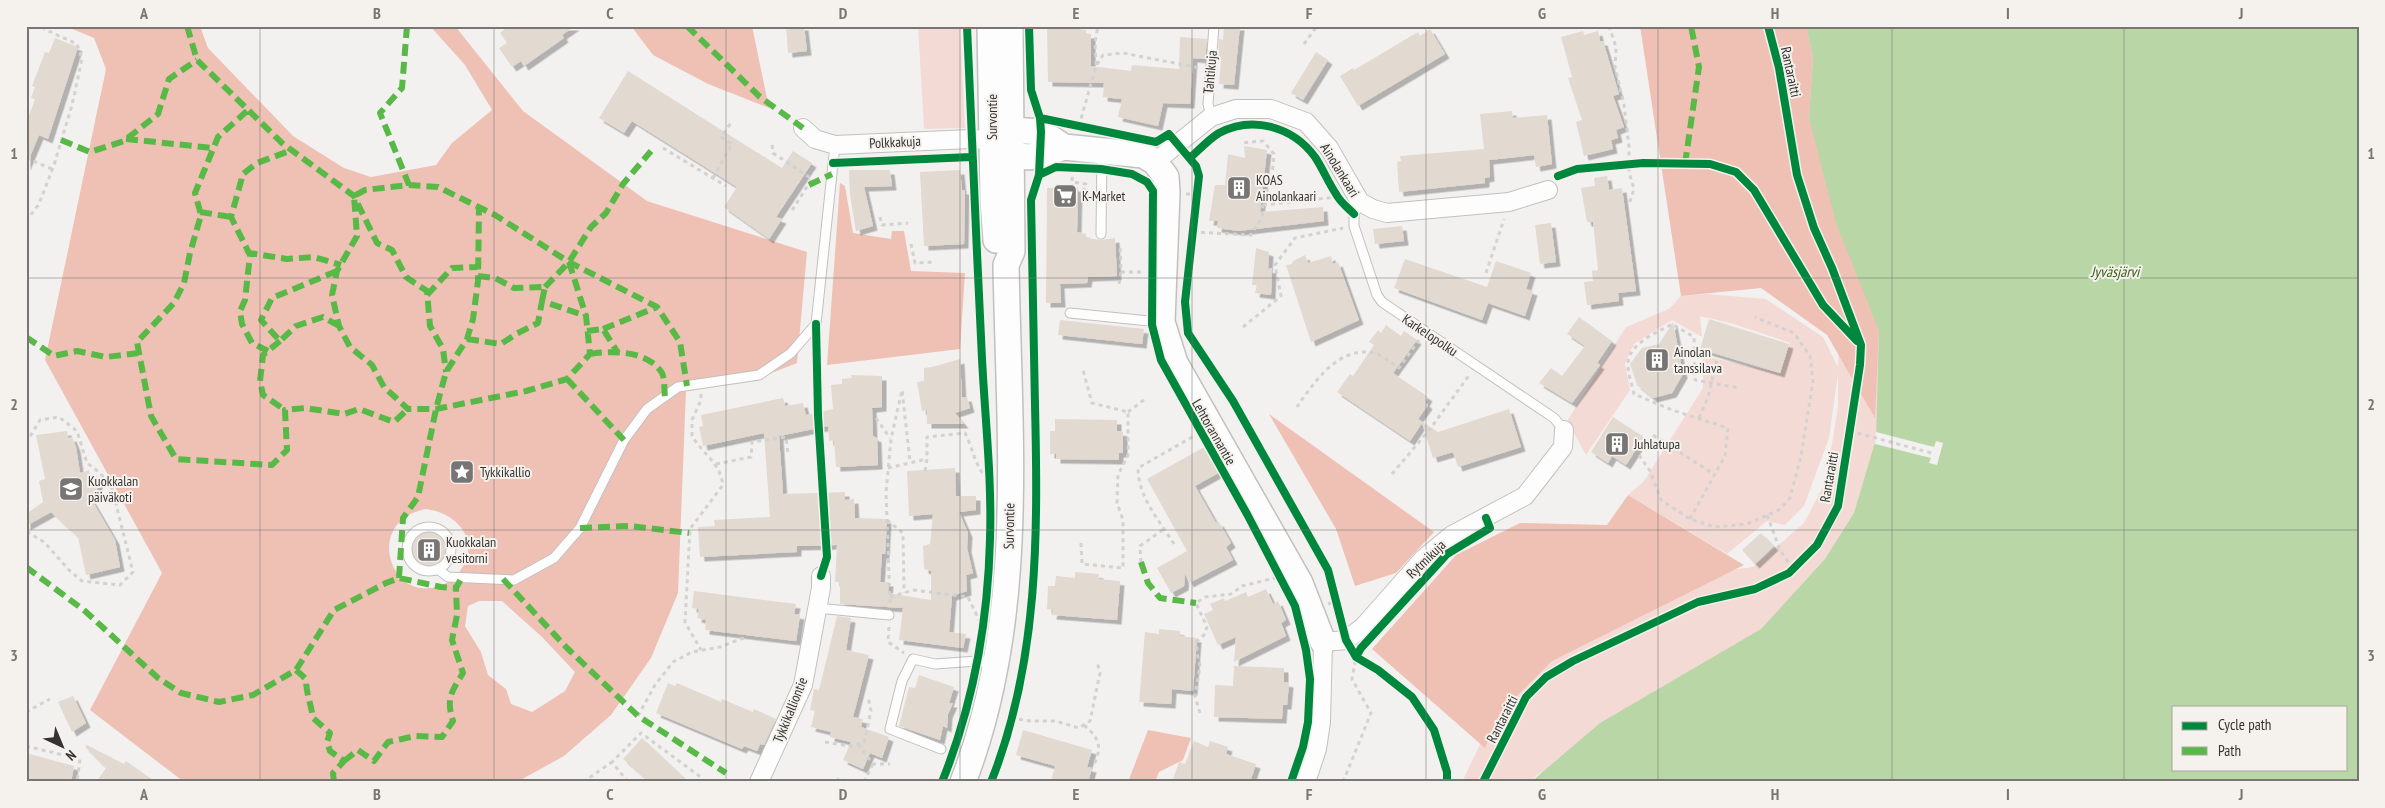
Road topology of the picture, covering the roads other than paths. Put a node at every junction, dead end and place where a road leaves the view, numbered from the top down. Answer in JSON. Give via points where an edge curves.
{"nodes":[{"id":1,"x":990,"y":26,"type":"edge"},
{"id":2,"x":1010,"y":26,"type":"edge"},
{"id":3,"x":1214,"y":26,"type":"edge"},
{"id":4,"x":1211,"y":117,"type":"junction"},
{"id":5,"x":803,"y":128,"type":"dead end"},
{"id":6,"x":1005,"y":142,"type":"junction"},
{"id":7,"x":835,"y":145,"type":"junction"},
{"id":8,"x":1102,"y":160,"type":"junction"},
{"id":9,"x":1155,"y":162,"type":"junction"},
{"id":10,"x":1548,"y":190,"type":"dead end"},
{"id":11,"x":1357,"y":208,"type":"junction"},
{"id":12,"x":1101,"y":234,"type":"dead end"},
{"id":13,"x":1070,"y":313,"type":"dead end"},
{"id":14,"x":1162,"y":322,"type":"junction"},
{"id":15,"x":1564,"y":430,"type":"joint"},
{"id":16,"x":439,"y":570,"type":"junction"},
{"id":17,"x":821,"y":576,"type":"dead end"},
{"id":18,"x":817,"y":608,"type":"junction"},
{"id":19,"x":890,"y":615,"type":"road end"},
{"id":20,"x":1343,"y":644,"type":"junction"},
{"id":21,"x":987,"y":662,"type":"junction"},
{"id":22,"x":941,"y":749,"type":"dead end"},
{"id":23,"x":759,"y":782,"type":"edge"},
{"id":24,"x":964,"y":782,"type":"edge"},
{"id":25,"x":1306,"y":782,"type":"edge"}],
"edges":[{"from":1,"to":6,"type":"main road","name":"Survontie"},
{"from":2,"to":6,"type":"main road","name":"Survontie"},
{"from":3,"to":4,"type":"lane","name":"Tahtikuja","via":[[1208,104]]},
{"from":4,"to":9,"type":"street","name":"Ainolankaari"},
{"from":4,"to":11,"type":"street","name":"Ainolankaari","via":[[1236,109],[1270,109],[1306,122],[1329,148]]},
{"from":5,"to":7,"type":"street","name":"Polkkakuja","via":[[815,139]]},
{"from":6,"to":7,"type":"street","name":"Polkkakuja","via":[[971,138]]},
{"from":6,"to":8,"type":"main road","via":[[1041,132]]},
{"from":6,"to":21,"type":"main road","name":"Survontie","via":[[993,201],[998,252],[1006,265],[1009,546],[1006,593]]},
{"from":7,"to":16,"type":"lane","via":[[816,324],[792,354],[759,375],[678,387],[647,410],[624,440],[580,528],[554,558],[514,580],[448,577]]},
{"from":8,"to":9,"type":"main road","via":[[1143,155]]},
{"from":8,"to":12,"type":"lane"},
{"from":9,"to":14,"type":"main road","name":"Lehtorannantie","via":[[1166,177],[1167,193]]},
{"from":10,"to":11,"type":"street","name":"Ainolankaari","via":[[1509,202],[1387,213]]},
{"from":11,"to":15,"type":"lane","name":"Karkelopolku","via":[[1354,226],[1382,302],[1554,418]]},
{"from":13,"to":14,"type":"lane"},
{"from":14,"to":20,"type":"main road","name":"Lehtorannantie","via":[[1174,363],[1300,583]]},
{"from":15,"to":20,"type":"street","name":"Rytmikuja","via":[[1563,447],[1525,496],[1452,535],[1423,559],[1363,628]]},
{"from":16,"to":16,"type":"lane","via":[[419,570],[409,560],[406,545],[421,528],[436,528],[448,537],[449,560]]},
{"from":17,"to":18,"type":"street","name":"Tykkikalliontie"},
{"from":18,"to":19,"type":"lane"},
{"from":18,"to":23,"type":"street","name":"Tykkikalliontie","via":[[804,685]]},
{"from":20,"to":25,"type":"street","name":"Lehtorannantie"},
{"from":21,"to":22,"type":"lane","via":[[934,664],[913,659],[902,682],[890,729]]},
{"from":21,"to":24,"type":"main road","name":"Survontie","via":[[990,700]]}]}
